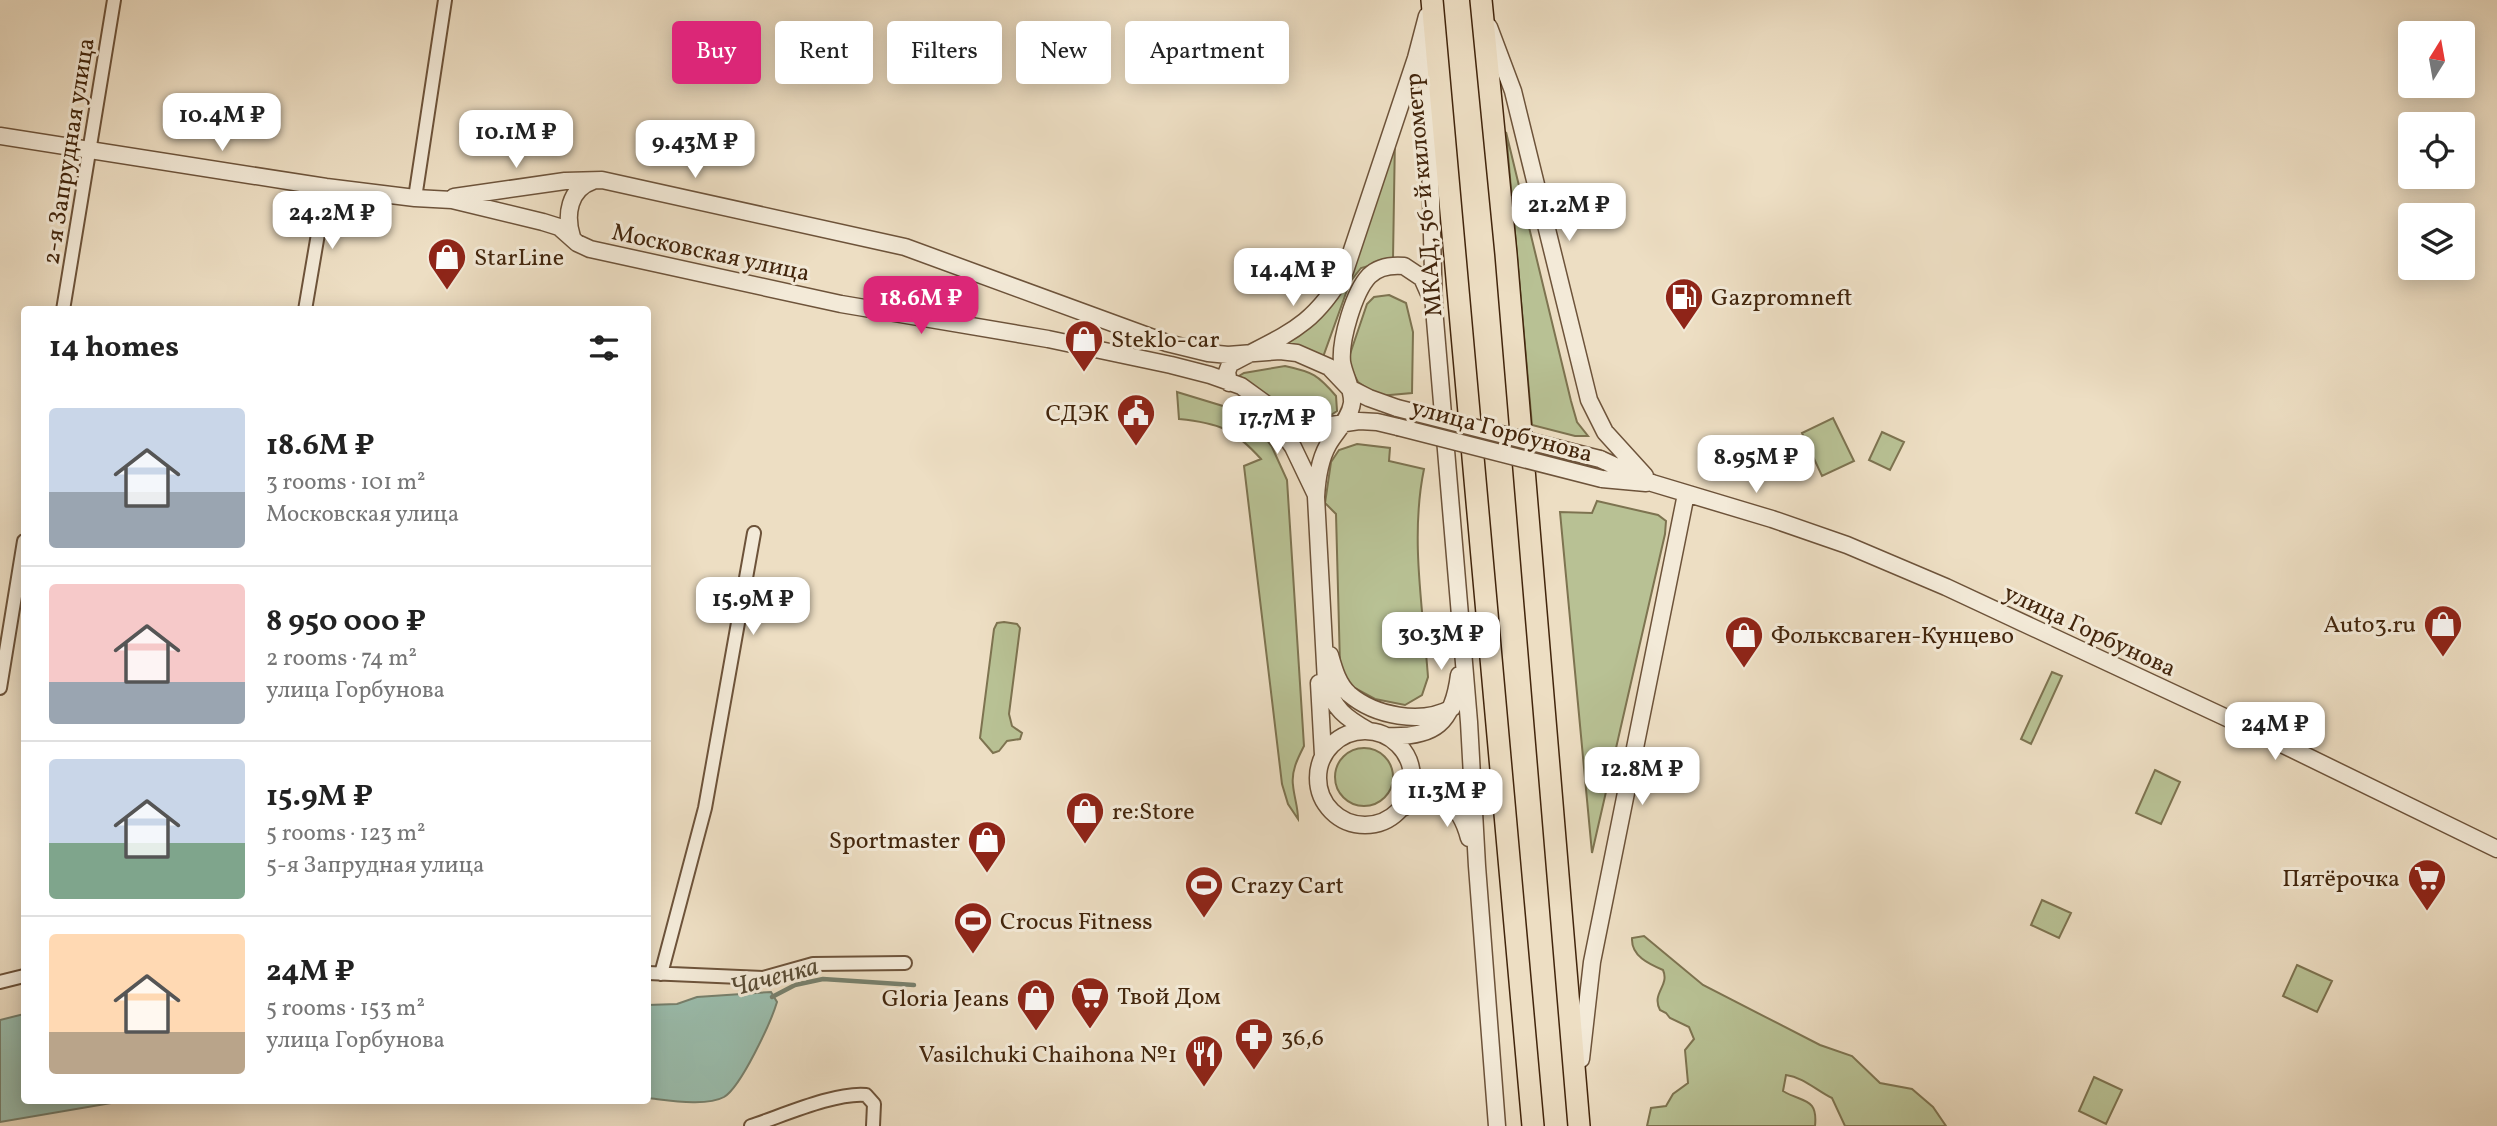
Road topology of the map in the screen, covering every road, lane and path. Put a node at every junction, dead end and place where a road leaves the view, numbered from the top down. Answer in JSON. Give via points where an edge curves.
{"nodes":[{"id":1,"x":114,"y":0,"type":"edge"},
{"id":2,"x":445,"y":0,"type":"edge"},
{"id":3,"x":1481,"y":3,"type":"edge"},
{"id":4,"x":1429,"y":5,"type":"edge"},
{"id":5,"x":0,"y":136,"type":"edge"},
{"id":6,"x":89,"y":151,"type":"junction"},
{"id":7,"x":596,"y":180,"type":"junction"},
{"id":8,"x":326,"y":187,"type":"junction"},
{"id":9,"x":415,"y":198,"type":"junction"},
{"id":10,"x":442,"y":199,"type":"junction"},
{"id":11,"x":572,"y":237,"type":"junction"},
{"id":12,"x":64,"y":306,"type":"edge"},
{"id":13,"x":306,"y":306,"type":"edge"},
{"id":14,"x":1434,"y":308,"type":"junction"},
{"id":15,"x":1250,"y":353,"type":"junction"},
{"id":16,"x":1230,"y":383,"type":"junction"},
{"id":17,"x":1349,"y":388,"type":"junction"},
{"id":18,"x":1262,"y":402,"type":"junction"},
{"id":19,"x":1341,"y":425,"type":"junction"},
{"id":20,"x":1619,"y":448,"type":"junction"},
{"id":21,"x":1621,"y":468,"type":"junction"},
{"id":22,"x":1602,"y":480,"type":"junction"},
{"id":23,"x":1651,"y":483,"type":"junction"},
{"id":24,"x":1686,"y":494,"type":"junction"},
{"id":25,"x":1316,"y":497,"type":"junction"},
{"id":26,"x":754,"y":533,"type":"dead end"},
{"id":27,"x":21,"y":559,"type":"edge"},
{"id":28,"x":1325,"y":632,"type":"junction"},
{"id":29,"x":1462,"y":642,"type":"junction"},
{"id":30,"x":0,"y":688,"type":"edge"},
{"id":31,"x":1452,"y":708,"type":"junction"},
{"id":32,"x":1370,"y":731,"type":"junction"},
{"id":33,"x":1387,"y":736,"type":"junction"},
{"id":34,"x":1323,"y":755,"type":"junction"},
{"id":35,"x":1402,"y":808,"type":"junction"},
{"id":36,"x":2497,"y":849,"type":"edge"},
{"id":37,"x":1477,"y":866,"type":"junction"},
{"id":38,"x":905,"y":963,"type":"dead end"},
{"id":39,"x":654,"y":974,"type":"edge"},
{"id":40,"x":21,"y":977,"type":"edge"},
{"id":41,"x":0,"y":982,"type":"edge"},
{"id":42,"x":1579,"y":1122,"type":"edge"},
{"id":43,"x":751,"y":1126,"type":"edge"},
{"id":44,"x":873,"y":1126,"type":"edge"},
{"id":45,"x":1497,"y":1126,"type":"edge"},
{"id":46,"x":1533,"y":1126,"type":"edge"}],
"edges":[{"from":1,"to":6,"type":"street","name":"2-я Запрудная улица"},
{"from":2,"to":9,"type":"street"},
{"from":3,"to":20,"type":"street","via":[[1513,91],[1589,400]]},
{"from":3,"to":42,"type":"highway"},
{"from":4,"to":14,"type":"street"},
{"from":4,"to":15,"type":"street","via":[[1416,58],[1345,271],[1309,319]]},
{"from":4,"to":46,"type":"highway","name":"МКАД, 56-й километр"},
{"from":5,"to":6,"type":"street","name":"Московская улица"},
{"from":6,"to":8,"type":"street","name":"Московская улица"},
{"from":6,"to":12,"type":"street","name":"2-я Запрудная улица"},
{"from":7,"to":10,"type":"street","name":"Московская улица"},
{"from":7,"to":11,"type":"street","via":[[574,195],[568,216]]},
{"from":7,"to":15,"type":"street","name":"Московская улица","via":[[880,240],[1167,343],[1208,353]]},
{"from":8,"to":9,"type":"street","name":"Московская улица"},
{"from":8,"to":13,"type":"street"},
{"from":9,"to":10,"type":"street","name":"Московская улица"},
{"from":10,"to":11,"type":"street","name":"Московская улица","via":[[543,222]]},
{"from":11,"to":16,"type":"street","name":"Московская улица","via":[[590,249],[841,304],[1048,339],[1171,365]]},
{"from":14,"to":17,"type":"street","via":[[1422,278],[1414,271],[1393,265],[1370,275],[1359,292],[1342,347]]},
{"from":14,"to":29,"type":"street"},
{"from":15,"to":16,"type":"street","via":[[1230,364]]},
{"from":15,"to":17,"type":"street","name":"Московская улица","via":[[1280,351],[1314,359]]},
{"from":16,"to":18,"type":"street","name":"Московская улица"},
{"from":17,"to":19,"type":"street","via":[[1352,402]]},
{"from":17,"to":21,"type":"street","name":"улица Горбунова","bridge":true,"via":[[1397,408]]},
{"from":18,"to":19,"type":"street","name":"улица Горбунова","via":[[1280,415],[1308,425]]},
{"from":18,"to":25,"type":"street","via":[[1293,447]]},
{"from":19,"to":22,"type":"street","name":"улица Горбунова","bridge":true,"via":[[1377,422]]},
{"from":19,"to":25,"type":"street","via":[[1326,447]]},
{"from":20,"to":21,"type":"street"},
{"from":20,"to":23,"type":"street"},
{"from":21,"to":22,"type":"street"},
{"from":21,"to":23,"type":"street","name":"улица Горбунова"},
{"from":22,"to":23,"type":"street","name":"улица Горбунова"},
{"from":23,"to":24,"type":"street","name":"улица Горбунова"},
{"from":24,"to":36,"type":"street","name":"улица Горбунова","via":[[1847,545],[1945,587]]},
{"from":24,"to":42,"type":"street","via":[[1592,962]]},
{"from":25,"to":28,"type":"street"},
{"from":26,"to":39,"type":"street","via":[[705,808]]},
{"from":27,"to":30,"type":"street"},
{"from":28,"to":31,"type":"street","via":[[1339,680],[1359,700],[1402,716],[1435,715]]},
{"from":28,"to":32,"type":"street","via":[[1326,682],[1333,702],[1348,719]]},
{"from":28,"to":34,"type":"street","via":[[1319,670]]},
{"from":29,"to":31,"type":"street"},
{"from":29,"to":37,"type":"street"},
{"from":31,"to":33,"type":"street","via":[[1427,733]]},
{"from":32,"to":33,"type":"street"},
{"from":32,"to":34,"type":"street","via":[[1342,736]]},
{"from":33,"to":35,"type":"street","via":[[1402,748],[1410,764],[1412,783]]},
{"from":34,"to":35,"type":"street","via":[[1317,773],[1319,792],[1335,815],[1351,824],[1370,825],[1387,820]]},
{"from":35,"to":37,"type":"street","via":[[1430,798],[1456,808]]},
{"from":37,"to":45,"type":"street"},
{"from":38,"to":39,"type":"street","via":[[813,964],[763,978]]},
{"from":40,"to":41,"type":"street"},
{"from":43,"to":44,"type":"street","via":[[858,1094],[874,1104]]}]}
